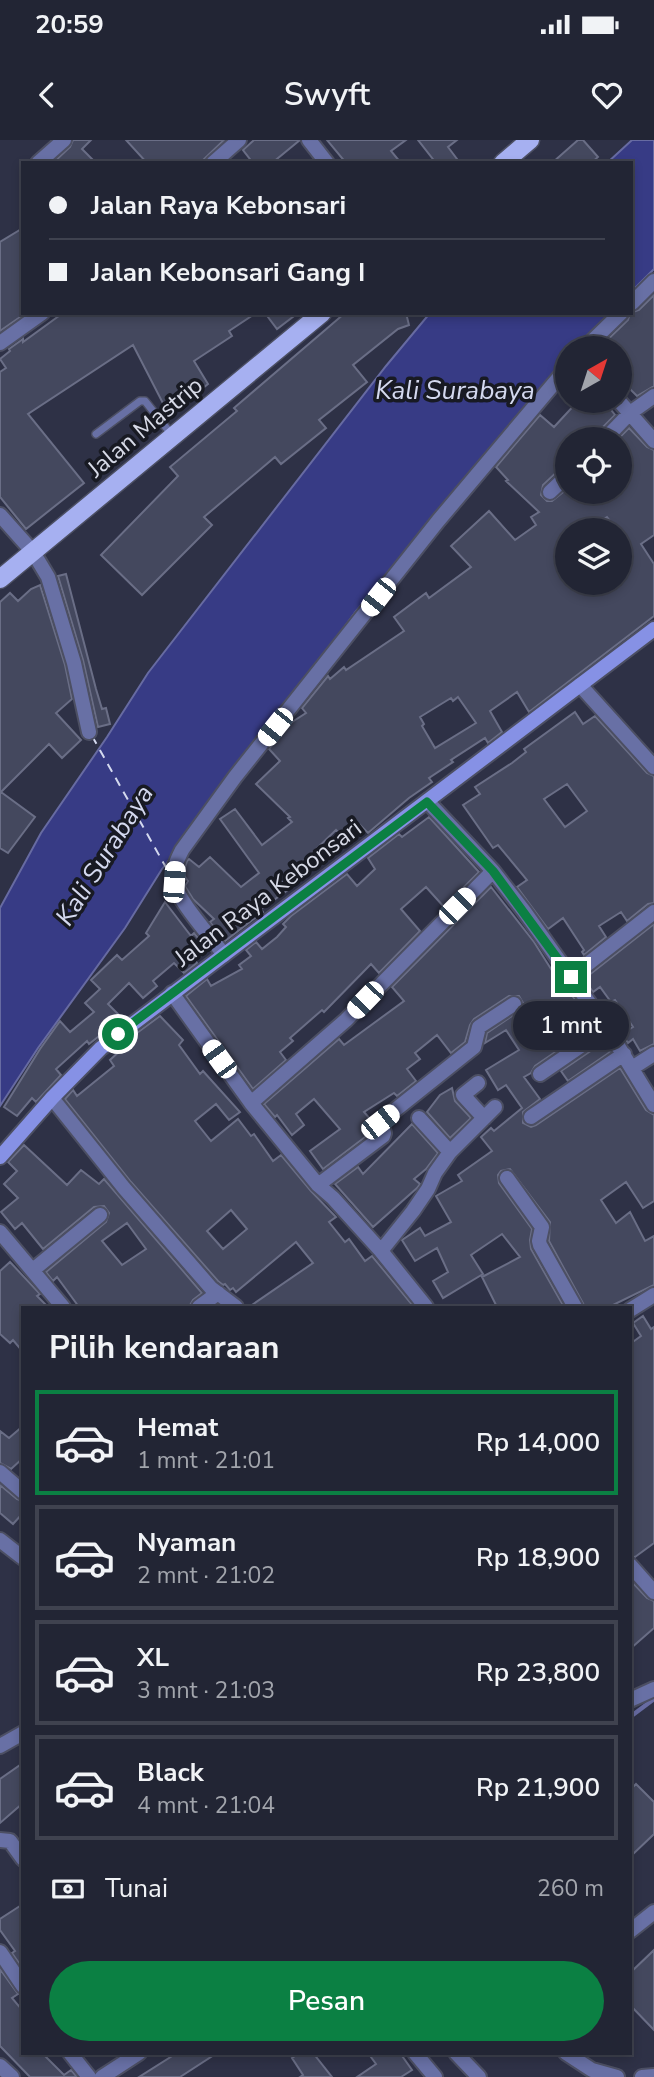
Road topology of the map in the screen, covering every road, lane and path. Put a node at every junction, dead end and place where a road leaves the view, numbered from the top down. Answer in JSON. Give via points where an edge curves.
{"nodes":[{"id":1,"x":64,"y":140,"type":"edge"},
{"id":2,"x":239,"y":140,"type":"edge"},
{"id":3,"x":309,"y":140,"type":"edge"},
{"id":4,"x":530,"y":140,"type":"edge"},
{"id":5,"x":40,"y":161,"type":"edge"},
{"id":6,"x":215,"y":161,"type":"edge"},
{"id":7,"x":325,"y":161,"type":"edge"},
{"id":8,"x":505,"y":161,"type":"edge"},
{"id":9,"x":654,"y":281,"type":"edge"},
{"id":10,"x":633,"y":302,"type":"edge"},
{"id":11,"x":40,"y":315,"type":"edge"},
{"id":12,"x":320,"y":315,"type":"edge"},
{"id":13,"x":619,"y":315,"type":"edge"},
{"id":14,"x":597,"y":336,"type":"edge"},
{"id":15,"x":0,"y":343,"type":"edge"},
{"id":16,"x":555,"y":382,"type":"edge"},
{"id":17,"x":654,"y":396,"type":"edge"},
{"id":18,"x":632,"y":412,"type":"edge"},
{"id":19,"x":630,"y":413,"type":"joint"},
{"id":20,"x":617,"y":427,"type":"edge"},
{"id":21,"x":96,"y":434,"type":"dead end"},
{"id":22,"x":173,"y":435,"type":"junction"},
{"id":23,"x":654,"y":441,"type":"edge"},
{"id":24,"x":555,"y":487,"type":"edge"},
{"id":25,"x":550,"y":492,"type":"dead end"},
{"id":26,"x":0,"y":515,"type":"edge"},
{"id":27,"x":33,"y":552,"type":"junction"},
{"id":28,"x":0,"y":579,"type":"edge"},
{"id":29,"x":654,"y":629,"type":"edge"},
{"id":30,"x":580,"y":685,"type":"junction"},
{"id":31,"x":89,"y":732,"type":"dead end"},
{"id":32,"x":654,"y":767,"type":"edge"},
{"id":33,"x":427,"y":802,"type":"junction"},
{"id":34,"x":493,"y":871,"type":"junction"},
{"id":35,"x":654,"y":912,"type":"edge"},
{"id":36,"x":224,"y":955,"type":"junction"},
{"id":37,"x":571,"y":977,"type":"junction"},
{"id":38,"x":172,"y":993,"type":"junction"},
{"id":39,"x":514,"y":1004,"type":"dead end"},
{"id":40,"x":607,"y":1028,"type":"junction"},
{"id":41,"x":624,"y":1054,"type":"junction"},
{"id":42,"x":654,"y":1054,"type":"edge"},
{"id":43,"x":632,"y":1068,"type":"junction"},
{"id":44,"x":540,"y":1074,"type":"dead end"},
{"id":45,"x":478,"y":1083,"type":"dead end"},
{"id":46,"x":52,"y":1098,"type":"junction"},
{"id":47,"x":251,"y":1103,"type":"junction"},
{"id":48,"x":654,"y":1105,"type":"edge"},
{"id":49,"x":495,"y":1107,"type":"dead end"},
{"id":50,"x":419,"y":1118,"type":"dead end"},
{"id":51,"x":531,"y":1118,"type":"dead end"},
{"id":52,"x":485,"y":1122,"type":"junction"},
{"id":53,"x":450,"y":1152,"type":"junction"},
{"id":54,"x":0,"y":1157,"type":"edge"},
{"id":55,"x":507,"y":1178,"type":"dead end"},
{"id":56,"x":318,"y":1185,"type":"junction"},
{"id":57,"x":100,"y":1215,"type":"dead end"},
{"id":58,"x":0,"y":1232,"type":"edge"},
{"id":59,"x":381,"y":1251,"type":"junction"},
{"id":60,"x":33,"y":1270,"type":"junction"},
{"id":61,"x":218,"y":1293,"type":"junction"},
{"id":62,"x":654,"y":1295,"type":"edge"},
{"id":63,"x":62,"y":1306,"type":"edge"},
{"id":64,"x":200,"y":1306,"type":"edge"},
{"id":65,"x":235,"y":1306,"type":"edge"},
{"id":66,"x":425,"y":1306,"type":"edge"},
{"id":67,"x":574,"y":1306,"type":"edge"},
{"id":68,"x":632,"y":1309,"type":"edge"},
{"id":69,"x":0,"y":1472,"type":"edge"},
{"id":70,"x":21,"y":1490,"type":"edge"},
{"id":71,"x":0,"y":1539,"type":"edge"},
{"id":72,"x":21,"y":1556,"type":"edge"},
{"id":73,"x":632,"y":1566,"type":"edge"},
{"id":74,"x":653,"y":1589,"type":"edge"},
{"id":75,"x":654,"y":1689,"type":"edge"},
{"id":76,"x":632,"y":1699,"type":"edge"},
{"id":77,"x":21,"y":1734,"type":"edge"},
{"id":78,"x":0,"y":1746,"type":"edge"},
{"id":79,"x":0,"y":1840,"type":"edge"},
{"id":80,"x":21,"y":1856,"type":"edge"},
{"id":81,"x":654,"y":1912,"type":"edge"},
{"id":82,"x":632,"y":1929,"type":"edge"},
{"id":83,"x":0,"y":1952,"type":"edge"},
{"id":84,"x":21,"y":1983,"type":"edge"},
{"id":85,"x":72,"y":2055,"type":"edge"},
{"id":86,"x":136,"y":2055,"type":"edge"},
{"id":87,"x":417,"y":2055,"type":"edge"},
{"id":88,"x":458,"y":2055,"type":"edge"},
{"id":89,"x":569,"y":2055,"type":"edge"},
{"id":90,"x":0,"y":2066,"type":"edge"},
{"id":91,"x":654,"y":2076,"type":"edge"},
{"id":92,"x":12,"y":2077,"type":"edge"},
{"id":93,"x":89,"y":2077,"type":"edge"},
{"id":94,"x":102,"y":2077,"type":"edge"},
{"id":95,"x":435,"y":2077,"type":"edge"},
{"id":96,"x":480,"y":2077,"type":"edge"},
{"id":97,"x":617,"y":2077,"type":"edge"},
{"id":98,"x":642,"y":2077,"type":"edge"}],
"edges":[{"from":1,"to":5,"type":"street"},
{"from":2,"to":6,"type":"street"},
{"from":3,"to":7,"type":"street"},
{"from":4,"to":8,"type":"main road"},
{"from":9,"to":10,"type":"street"},
{"from":11,"to":15,"type":"street"},
{"from":12,"to":22,"type":"main road","name":"Jalan Mastrip"},
{"from":13,"to":14,"type":"street"},
{"from":16,"to":36,"type":"street","via":[[438,521],[235,777],[175,862],[174,882],[181,897]]},
{"from":17,"to":18,"type":"street"},
{"from":19,"to":20,"type":"street"},
{"from":19,"to":23,"type":"street"},
{"from":21,"to":22,"type":"lane","via":[[145,401]]},
{"from":22,"to":27,"type":"main road","name":"Jalan Mastrip"},
{"from":24,"to":25,"type":"street"},
{"from":26,"to":27,"type":"street"},
{"from":27,"to":28,"type":"main road","name":"Jalan Mastrip"},
{"from":27,"to":31,"type":"street","via":[[58,607]]},
{"from":29,"to":30,"type":"main road","name":"Jalan Raya Kebonsari"},
{"from":30,"to":32,"type":"street"},
{"from":30,"to":33,"type":"main road","name":"Jalan Raya Kebonsari"},
{"from":33,"to":34,"type":"street"},
{"from":33,"to":36,"type":"main road","name":"Jalan Raya Kebonsari"},
{"from":34,"to":37,"type":"street"},
{"from":34,"to":47,"type":"street","via":[[346,1020]]},
{"from":35,"to":37,"type":"street"},
{"from":36,"to":38,"type":"main road","name":"Jalan Raya Kebonsari"},
{"from":37,"to":40,"type":"street"},
{"from":38,"to":46,"type":"main road","name":"Jalan Raya Kebonsari","via":[[101,1048]]},
{"from":38,"to":47,"type":"street"},
{"from":39,"to":56,"type":"street","via":[[479,1027],[474,1047],[380,1122],[383,1136]]},
{"from":40,"to":41,"type":"street"},
{"from":40,"to":44,"type":"street"},
{"from":41,"to":43,"type":"street"},
{"from":41,"to":51,"type":"street"},
{"from":42,"to":43,"type":"street"},
{"from":43,"to":48,"type":"street"},
{"from":45,"to":52,"type":"street","via":[[463,1095]]},
{"from":46,"to":54,"type":"main road","name":"Jalan Raya Kebonsari"},
{"from":46,"to":61,"type":"street","via":[[124,1188]]},
{"from":47,"to":56,"type":"street"},
{"from":49,"to":52,"type":"street"},
{"from":50,"to":53,"type":"street"},
{"from":52,"to":53,"type":"street"},
{"from":53,"to":59,"type":"street","via":[[425,1195]]},
{"from":55,"to":67,"type":"street","via":[[542,1227],[540,1245]]},
{"from":56,"to":59,"type":"street"},
{"from":57,"to":60,"type":"street"},
{"from":58,"to":60,"type":"street"},
{"from":59,"to":66,"type":"street"},
{"from":60,"to":63,"type":"street"},
{"from":61,"to":64,"type":"street"},
{"from":61,"to":65,"type":"street"},
{"from":62,"to":68,"type":"street"},
{"from":69,"to":70,"type":"street"},
{"from":71,"to":72,"type":"street"},
{"from":73,"to":74,"type":"street"},
{"from":75,"to":76,"type":"street"},
{"from":77,"to":78,"type":"street"},
{"from":79,"to":80,"type":"street","via":[[10,1841]]},
{"from":81,"to":82,"type":"street"},
{"from":83,"to":84,"type":"street"},
{"from":85,"to":93,"type":"street"},
{"from":86,"to":94,"type":"street"},
{"from":87,"to":95,"type":"street"},
{"from":88,"to":96,"type":"street"},
{"from":89,"to":97,"type":"street","via":[[592,2070]]},
{"from":90,"to":92,"type":"street"},
{"from":91,"to":98,"type":"street"}]}
